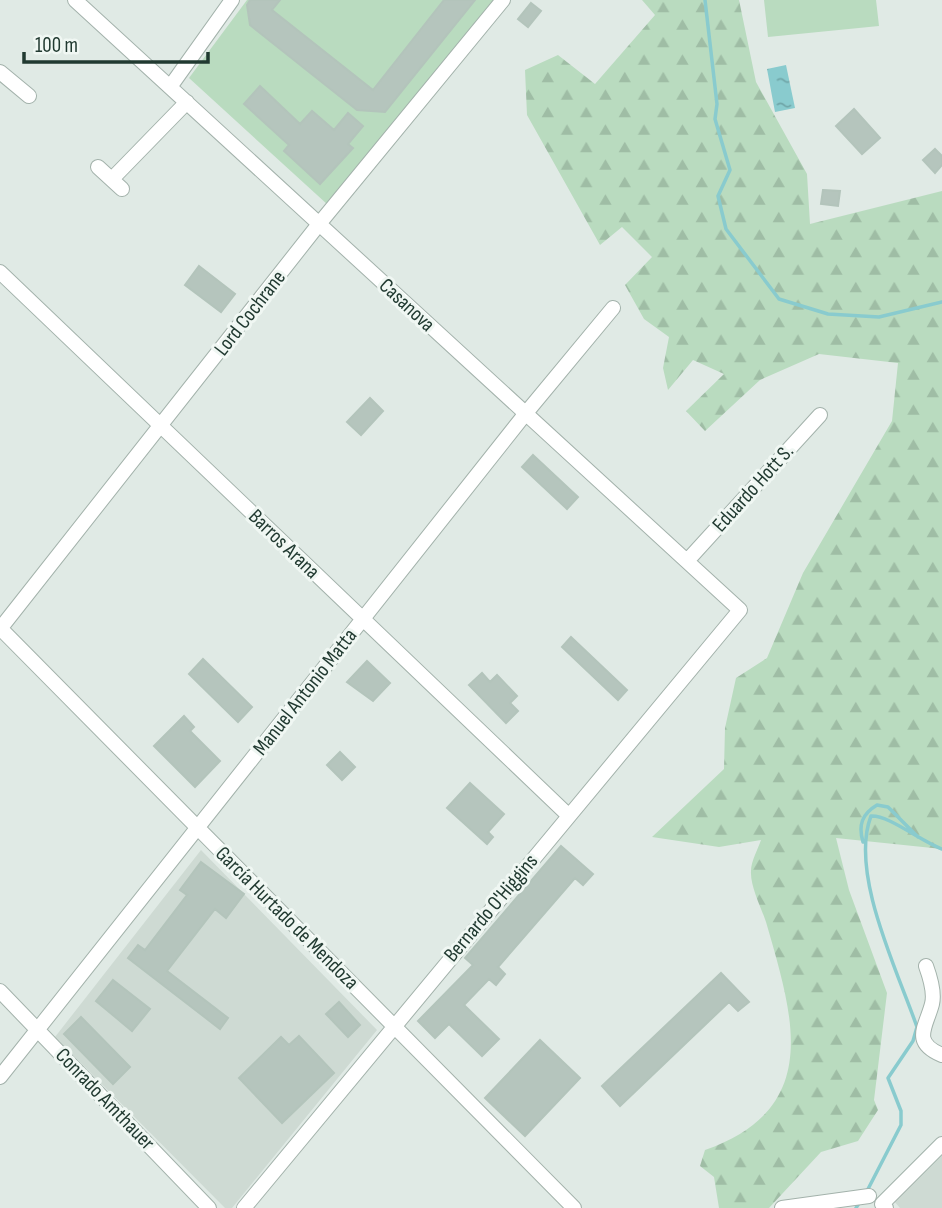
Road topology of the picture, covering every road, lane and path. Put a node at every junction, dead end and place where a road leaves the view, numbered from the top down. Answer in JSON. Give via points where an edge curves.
{"nodes":[{"id":1,"x":75,"y":0,"type":"edge"},
{"id":2,"x":232,"y":0,"type":"edge"},
{"id":3,"x":503,"y":0,"type":"edge"},
{"id":4,"x":0,"y":72,"type":"edge"},
{"id":5,"x":170,"y":87,"type":"junction"},
{"id":6,"x":29,"y":96,"type":"dead end"},
{"id":7,"x":187,"y":102,"type":"junction"},
{"id":8,"x":98,"y":167,"type":"dead end"},
{"id":9,"x":319,"y":224,"type":"junction"},
{"id":10,"x":0,"y":272,"type":"edge"},
{"id":11,"x":613,"y":308,"type":"dead end"},
{"id":12,"x":526,"y":413,"type":"junction"},
{"id":13,"x":820,"y":415,"type":"dead end"},
{"id":14,"x":160,"y":426,"type":"junction"},
{"id":15,"x":687,"y":561,"type":"junction"},
{"id":16,"x":740,"y":610,"type":"joint"},
{"id":17,"x":363,"y":620,"type":"junction"},
{"id":18,"x":0,"y":628,"type":"edge"},
{"id":19,"x":568,"y":815,"type":"junction"},
{"id":20,"x":197,"y":829,"type":"junction"},
{"id":21,"x":926,"y":965,"type":"dead end"},
{"id":22,"x":0,"y":991,"type":"edge"},
{"id":23,"x":394,"y":1024,"type":"junction"},
{"id":24,"x":38,"y":1029,"type":"junction"},
{"id":25,"x":942,"y":1055,"type":"edge"},
{"id":26,"x":0,"y":1077,"type":"edge"},
{"id":27,"x":942,"y":1144,"type":"edge"},
{"id":28,"x":863,"y":1196,"type":"dead end"},
{"id":29,"x":884,"y":1206,"type":"edge"},
{"id":30,"x":209,"y":1208,"type":"edge"},
{"id":31,"x":244,"y":1208,"type":"edge"},
{"id":32,"x":574,"y":1208,"type":"edge"},
{"id":33,"x":782,"y":1208,"type":"edge"}],
"edges":[{"from":1,"to":5,"type":"street","name":"Casanova"},
{"from":2,"to":5,"type":"street"},
{"from":3,"to":9,"type":"street","name":"Lord Cochrane"},
{"from":4,"to":6,"type":"street"},
{"from":5,"to":7,"type":"street","name":"Casanova"},
{"from":7,"to":8,"type":"street","via":[[117,184]]},
{"from":7,"to":9,"type":"street","name":"Casanova"},
{"from":9,"to":12,"type":"street","name":"Casanova"},
{"from":9,"to":14,"type":"street","name":"Lord Cochrane"},
{"from":10,"to":14,"type":"street","name":"Barros Arana"},
{"from":11,"to":12,"type":"street","name":"Manuel Antonio Matta"},
{"from":12,"to":15,"type":"street","name":"Casanova"},
{"from":12,"to":17,"type":"street","name":"Manuel Antonio Matta"},
{"from":13,"to":15,"type":"street","name":"Eduardo Hott S."},
{"from":14,"to":17,"type":"street","name":"Barros Arana"},
{"from":14,"to":18,"type":"street","name":"Lord Cochrane"},
{"from":15,"to":16,"type":"street","name":"Casanova"},
{"from":16,"to":19,"type":"street","name":"Bernardo O'Higgins"},
{"from":17,"to":19,"type":"street","name":"Barros Arana"},
{"from":17,"to":20,"type":"street","name":"Manuel Antonio Matta"},
{"from":18,"to":20,"type":"street","name":"García Hurtado de Mendoza"},
{"from":19,"to":23,"type":"street","name":"Bernardo O'Higgins"},
{"from":20,"to":23,"type":"street","name":"García Hurtado de Mendoza"},
{"from":20,"to":24,"type":"street","name":"Manuel Antonio Matta"},
{"from":21,"to":25,"type":"street","via":[[933,1002],[923,1040],[930,1050]]},
{"from":22,"to":24,"type":"street","name":"Conrado Amthauer"},
{"from":23,"to":31,"type":"street","name":"Bernardo O'Higgins"},
{"from":23,"to":32,"type":"street","name":"García Hurtado de Mendoza"},
{"from":24,"to":26,"type":"street","name":"Manuel Antonio Matta"},
{"from":24,"to":30,"type":"street","name":"Conrado Amthauer"},
{"from":27,"to":29,"type":"street"},
{"from":28,"to":33,"type":"street"}]}
